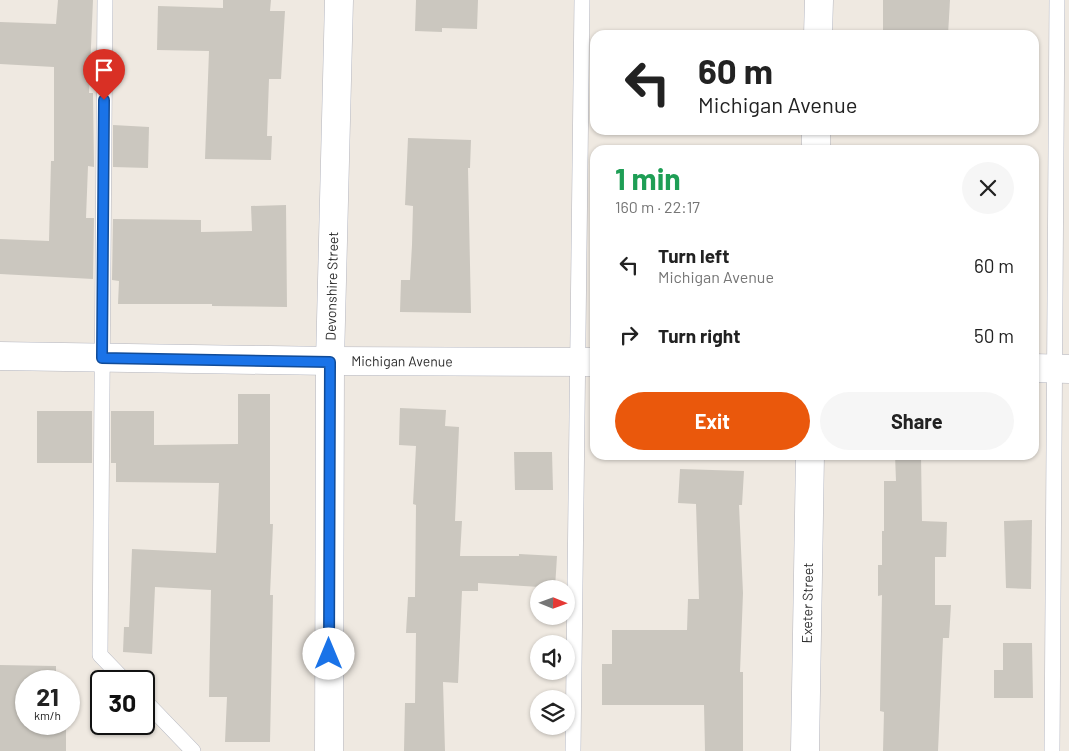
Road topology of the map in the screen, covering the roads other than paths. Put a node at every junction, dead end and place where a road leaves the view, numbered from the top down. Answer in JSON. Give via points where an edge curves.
{"nodes":[{"id":1,"x":105,"y":0,"type":"edge"},
{"id":2,"x":339,"y":0,"type":"edge"},
{"id":3,"x":582,"y":0,"type":"edge"},
{"id":4,"x":819,"y":0,"type":"edge"},
{"id":5,"x":1057,"y":0,"type":"edge"},
{"id":6,"x":818,"y":30,"type":"edge"},
{"id":7,"x":0,"y":356,"type":"edge"},
{"id":8,"x":102,"y":358,"type":"junction"},
{"id":9,"x":330,"y":362,"type":"junction"},
{"id":10,"x":586,"y":362,"type":"edge"},
{"id":11,"x":1052,"y":369,"type":"edge"},
{"id":12,"x":810,"y":460,"type":"edge"},
{"id":13,"x":114,"y":670,"type":"edge"},
{"id":14,"x":155,"y":711,"type":"edge"},
{"id":15,"x":193,"y":751,"type":"edge"},
{"id":16,"x":329,"y":751,"type":"edge"},
{"id":17,"x":572,"y":751,"type":"edge"},
{"id":18,"x":805,"y":751,"type":"edge"},
{"id":19,"x":1052,"y":751,"type":"edge"}],
"edges":[{"from":1,"to":8,"type":"lane"},
{"from":2,"to":9,"type":"street","name":"Devonshire Street"},
{"from":3,"to":10,"type":"lane"},
{"from":4,"to":6,"type":"street"},
{"from":5,"to":11,"type":"lane"},
{"from":7,"to":8,"type":"street","name":"Michigan Avenue"},
{"from":8,"to":9,"type":"street","name":"Michigan Avenue"},
{"from":8,"to":13,"type":"lane","via":[[100,655]]},
{"from":9,"to":10,"type":"street","name":"Michigan Avenue"},
{"from":9,"to":16,"type":"street","name":"Devonshire Street"},
{"from":10,"to":17,"type":"lane"},
{"from":11,"to":19,"type":"lane"},
{"from":12,"to":18,"type":"street","name":"Exeter Street"},
{"from":14,"to":15,"type":"lane"}]}
